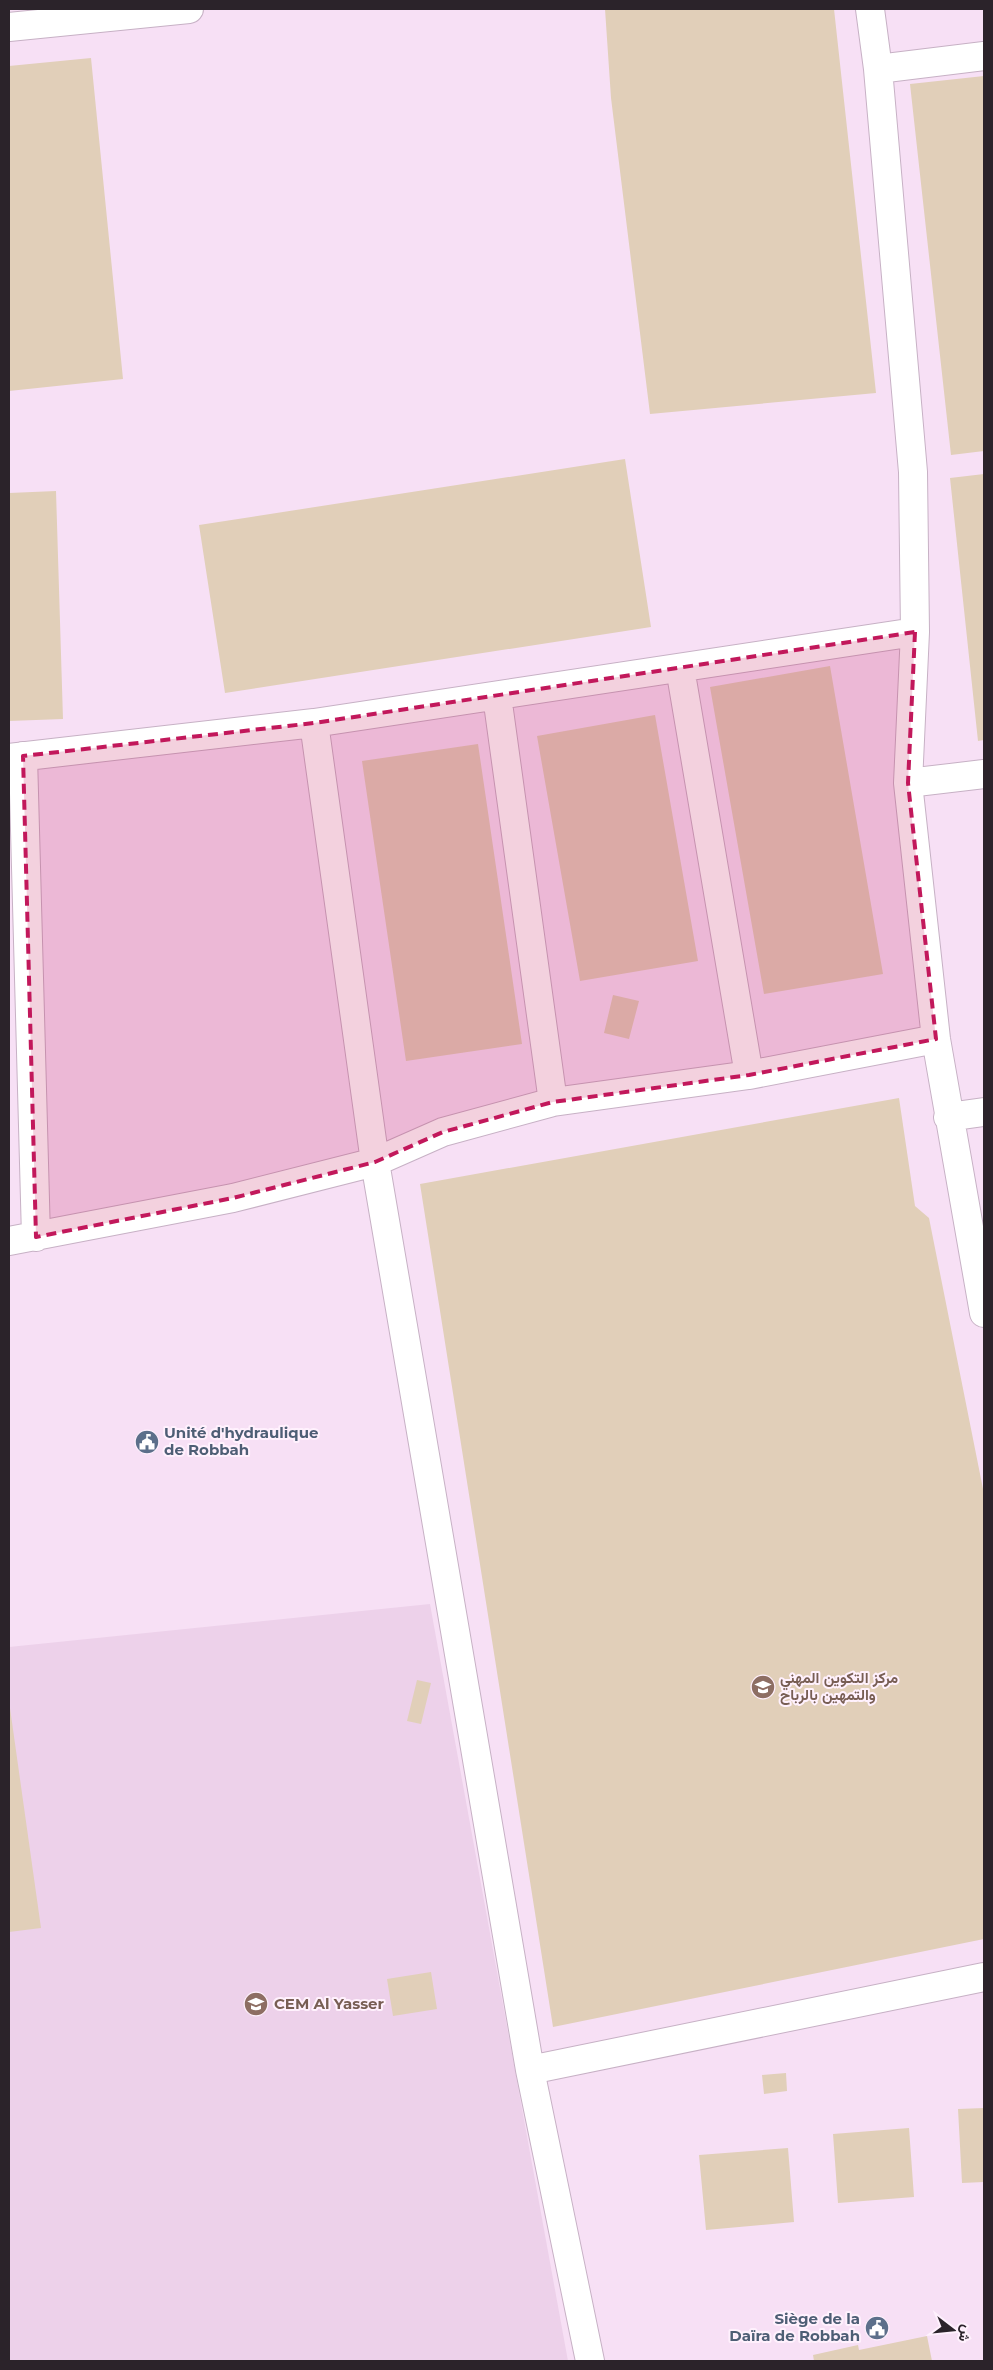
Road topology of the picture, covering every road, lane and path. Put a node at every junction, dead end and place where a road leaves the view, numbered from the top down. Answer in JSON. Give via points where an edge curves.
{"nodes":[{"id":1,"x":188,"y":9,"type":"edge"},
{"id":2,"x":870,"y":9,"type":"edge"},
{"id":3,"x":124,"y":12,"type":"edge"},
{"id":4,"x":9,"y":27,"type":"edge"},
{"id":5,"x":984,"y":56,"type":"edge"},
{"id":6,"x":878,"y":69,"type":"junction"},
{"id":7,"x":916,"y":632,"type":"junction"},
{"id":8,"x":680,"y":668,"type":"junction"},
{"id":9,"x":497,"y":696,"type":"junction"},
{"id":10,"x":314,"y":723,"type":"junction"},
{"id":11,"x":16,"y":757,"type":"edge"},
{"id":12,"x":984,"y":774,"type":"edge"},
{"id":13,"x":908,"y":783,"type":"junction"},
{"id":14,"x":936,"y":1039,"type":"junction"},
{"id":15,"x":749,"y":1075,"type":"junction"},
{"id":16,"x":553,"y":1102,"type":"junction"},
{"id":17,"x":984,"y":1112,"type":"edge"},
{"id":18,"x":948,"y":1117,"type":"junction"},
{"id":19,"x":375,"y":1162,"type":"junction"},
{"id":20,"x":36,"y":1237,"type":"junction"},
{"id":21,"x":9,"y":1241,"type":"edge"},
{"id":22,"x":984,"y":1313,"type":"edge"},
{"id":23,"x":984,"y":1977,"type":"edge"},
{"id":24,"x":530,"y":2070,"type":"junction"},
{"id":25,"x":590,"y":2361,"type":"edge"}],
"edges":[{"from":1,"to":3,"type":"street"},
{"from":2,"to":6,"type":"street"},
{"from":3,"to":4,"type":"street"},
{"from":5,"to":6,"type":"street"},
{"from":6,"to":7,"type":"street","via":[[912,472]]},
{"from":7,"to":8,"type":"street"},
{"from":7,"to":13,"type":"street"},
{"from":8,"to":9,"type":"street"},
{"from":8,"to":15,"type":"street"},
{"from":9,"to":10,"type":"street"},
{"from":9,"to":16,"type":"street"},
{"from":10,"to":11,"type":"street"},
{"from":10,"to":19,"type":"street"},
{"from":11,"to":20,"type":"street"},
{"from":12,"to":13,"type":"street"},
{"from":13,"to":14,"type":"street"},
{"from":14,"to":15,"type":"street"},
{"from":14,"to":18,"type":"street"},
{"from":15,"to":16,"type":"street"},
{"from":16,"to":19,"type":"street","via":[[443,1132]]},
{"from":17,"to":18,"type":"street"},
{"from":18,"to":22,"type":"street"},
{"from":19,"to":20,"type":"street","via":[[233,1198]]},
{"from":19,"to":24,"type":"street"},
{"from":20,"to":21,"type":"street"},
{"from":23,"to":24,"type":"street"},
{"from":24,"to":25,"type":"street"}]}
